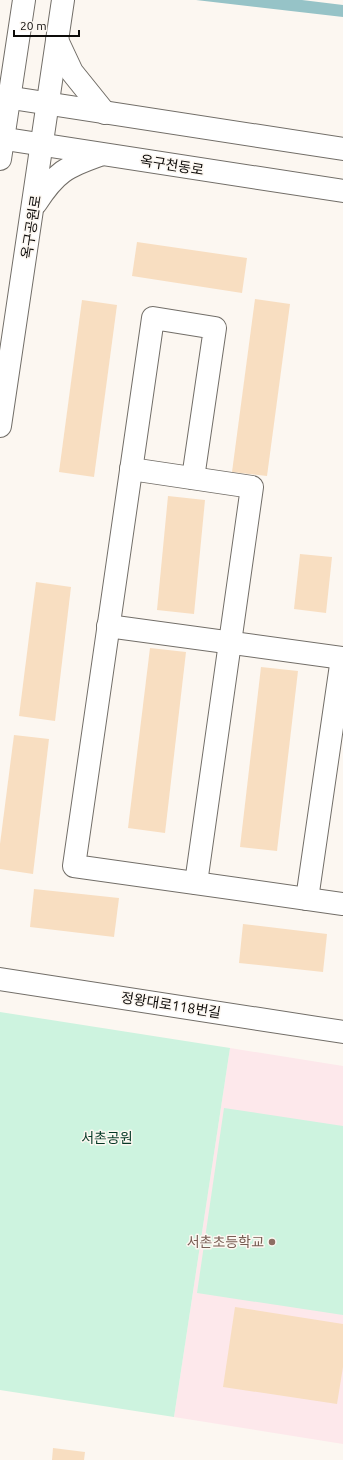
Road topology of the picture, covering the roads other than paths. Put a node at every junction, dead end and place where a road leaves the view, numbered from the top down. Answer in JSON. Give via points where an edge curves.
{"nodes":[{"id":1,"x":24,"y":0,"type":"edge"},
{"id":2,"x":64,"y":0,"type":"edge"},
{"id":3,"x":20,"y":25,"type":"junction"},
{"id":4,"x":58,"y":34,"type":"junction"},
{"id":5,"x":0,"y":46,"type":"edge"},
{"id":6,"x":4,"y":97,"type":"edge"},
{"id":7,"x":48,"y":104,"type":"junction"},
{"id":8,"x":105,"y":112,"type":"junction"},
{"id":9,"x":1,"y":145,"type":"edge"},
{"id":10,"x":43,"y":145,"type":"junction"},
{"id":11,"x":343,"y":149,"type":"edge"},
{"id":12,"x":104,"y":154,"type":"junction"},
{"id":13,"x":343,"y":191,"type":"edge"},
{"id":14,"x":34,"y":206,"type":"junction"},
{"id":15,"x":0,"y":426,"type":"edge"},
{"id":16,"x":131,"y":469,"type":"junction"},
{"id":17,"x":193,"y":478,"type":"junction"},
{"id":18,"x":108,"y":626,"type":"junction"},
{"id":19,"x":230,"y":643,"type":"junction"},
{"id":20,"x":342,"y":658,"type":"edge"},
{"id":21,"x":196,"y":884,"type":"junction"},
{"id":22,"x":307,"y":899,"type":"junction"},
{"id":23,"x":343,"y":904,"type":"edge"},
{"id":24,"x":0,"y":979,"type":"edge"},
{"id":25,"x":343,"y":1032,"type":"edge"}],
"edges":[{"from":1,"to":3,"type":"street"},
{"from":2,"to":4,"type":"street","name":"옥구공원로"},
{"from":3,"to":5,"type":"street"},
{"from":3,"to":6,"type":"street"},
{"from":4,"to":7,"type":"street","name":"옥구공원로"},
{"from":4,"to":8,"type":"street","via":[[72,72]]},
{"from":6,"to":7,"type":"street"},
{"from":6,"to":9,"type":"street"},
{"from":7,"to":8,"type":"street"},
{"from":7,"to":10,"type":"street","name":"옥구공원로"},
{"from":8,"to":11,"type":"street"},
{"from":9,"to":10,"type":"street","name":"옥구천동로"},
{"from":10,"to":12,"type":"street","name":"옥구천동로"},
{"from":10,"to":14,"type":"street","name":"옥구공원로"},
{"from":12,"to":13,"type":"street","name":"옥구천동로"},
{"from":12,"to":14,"type":"street","via":[[73,164],[61,172],[48,184]]},
{"from":14,"to":15,"type":"street","name":"옥구공원로"},
{"from":16,"to":17,"type":"street"},
{"from":16,"to":17,"type":"street","via":[[152,318],[215,328]]},
{"from":16,"to":18,"type":"street"},
{"from":17,"to":19,"type":"street","via":[[252,487]]},
{"from":18,"to":19,"type":"street"},
{"from":18,"to":21,"type":"street","via":[[74,866]]},
{"from":19,"to":20,"type":"street"},
{"from":19,"to":21,"type":"street"},
{"from":20,"to":22,"type":"street"},
{"from":21,"to":22,"type":"street"},
{"from":22,"to":23,"type":"street"},
{"from":24,"to":25,"type":"street","name":"정왕대로118번길"}]}
